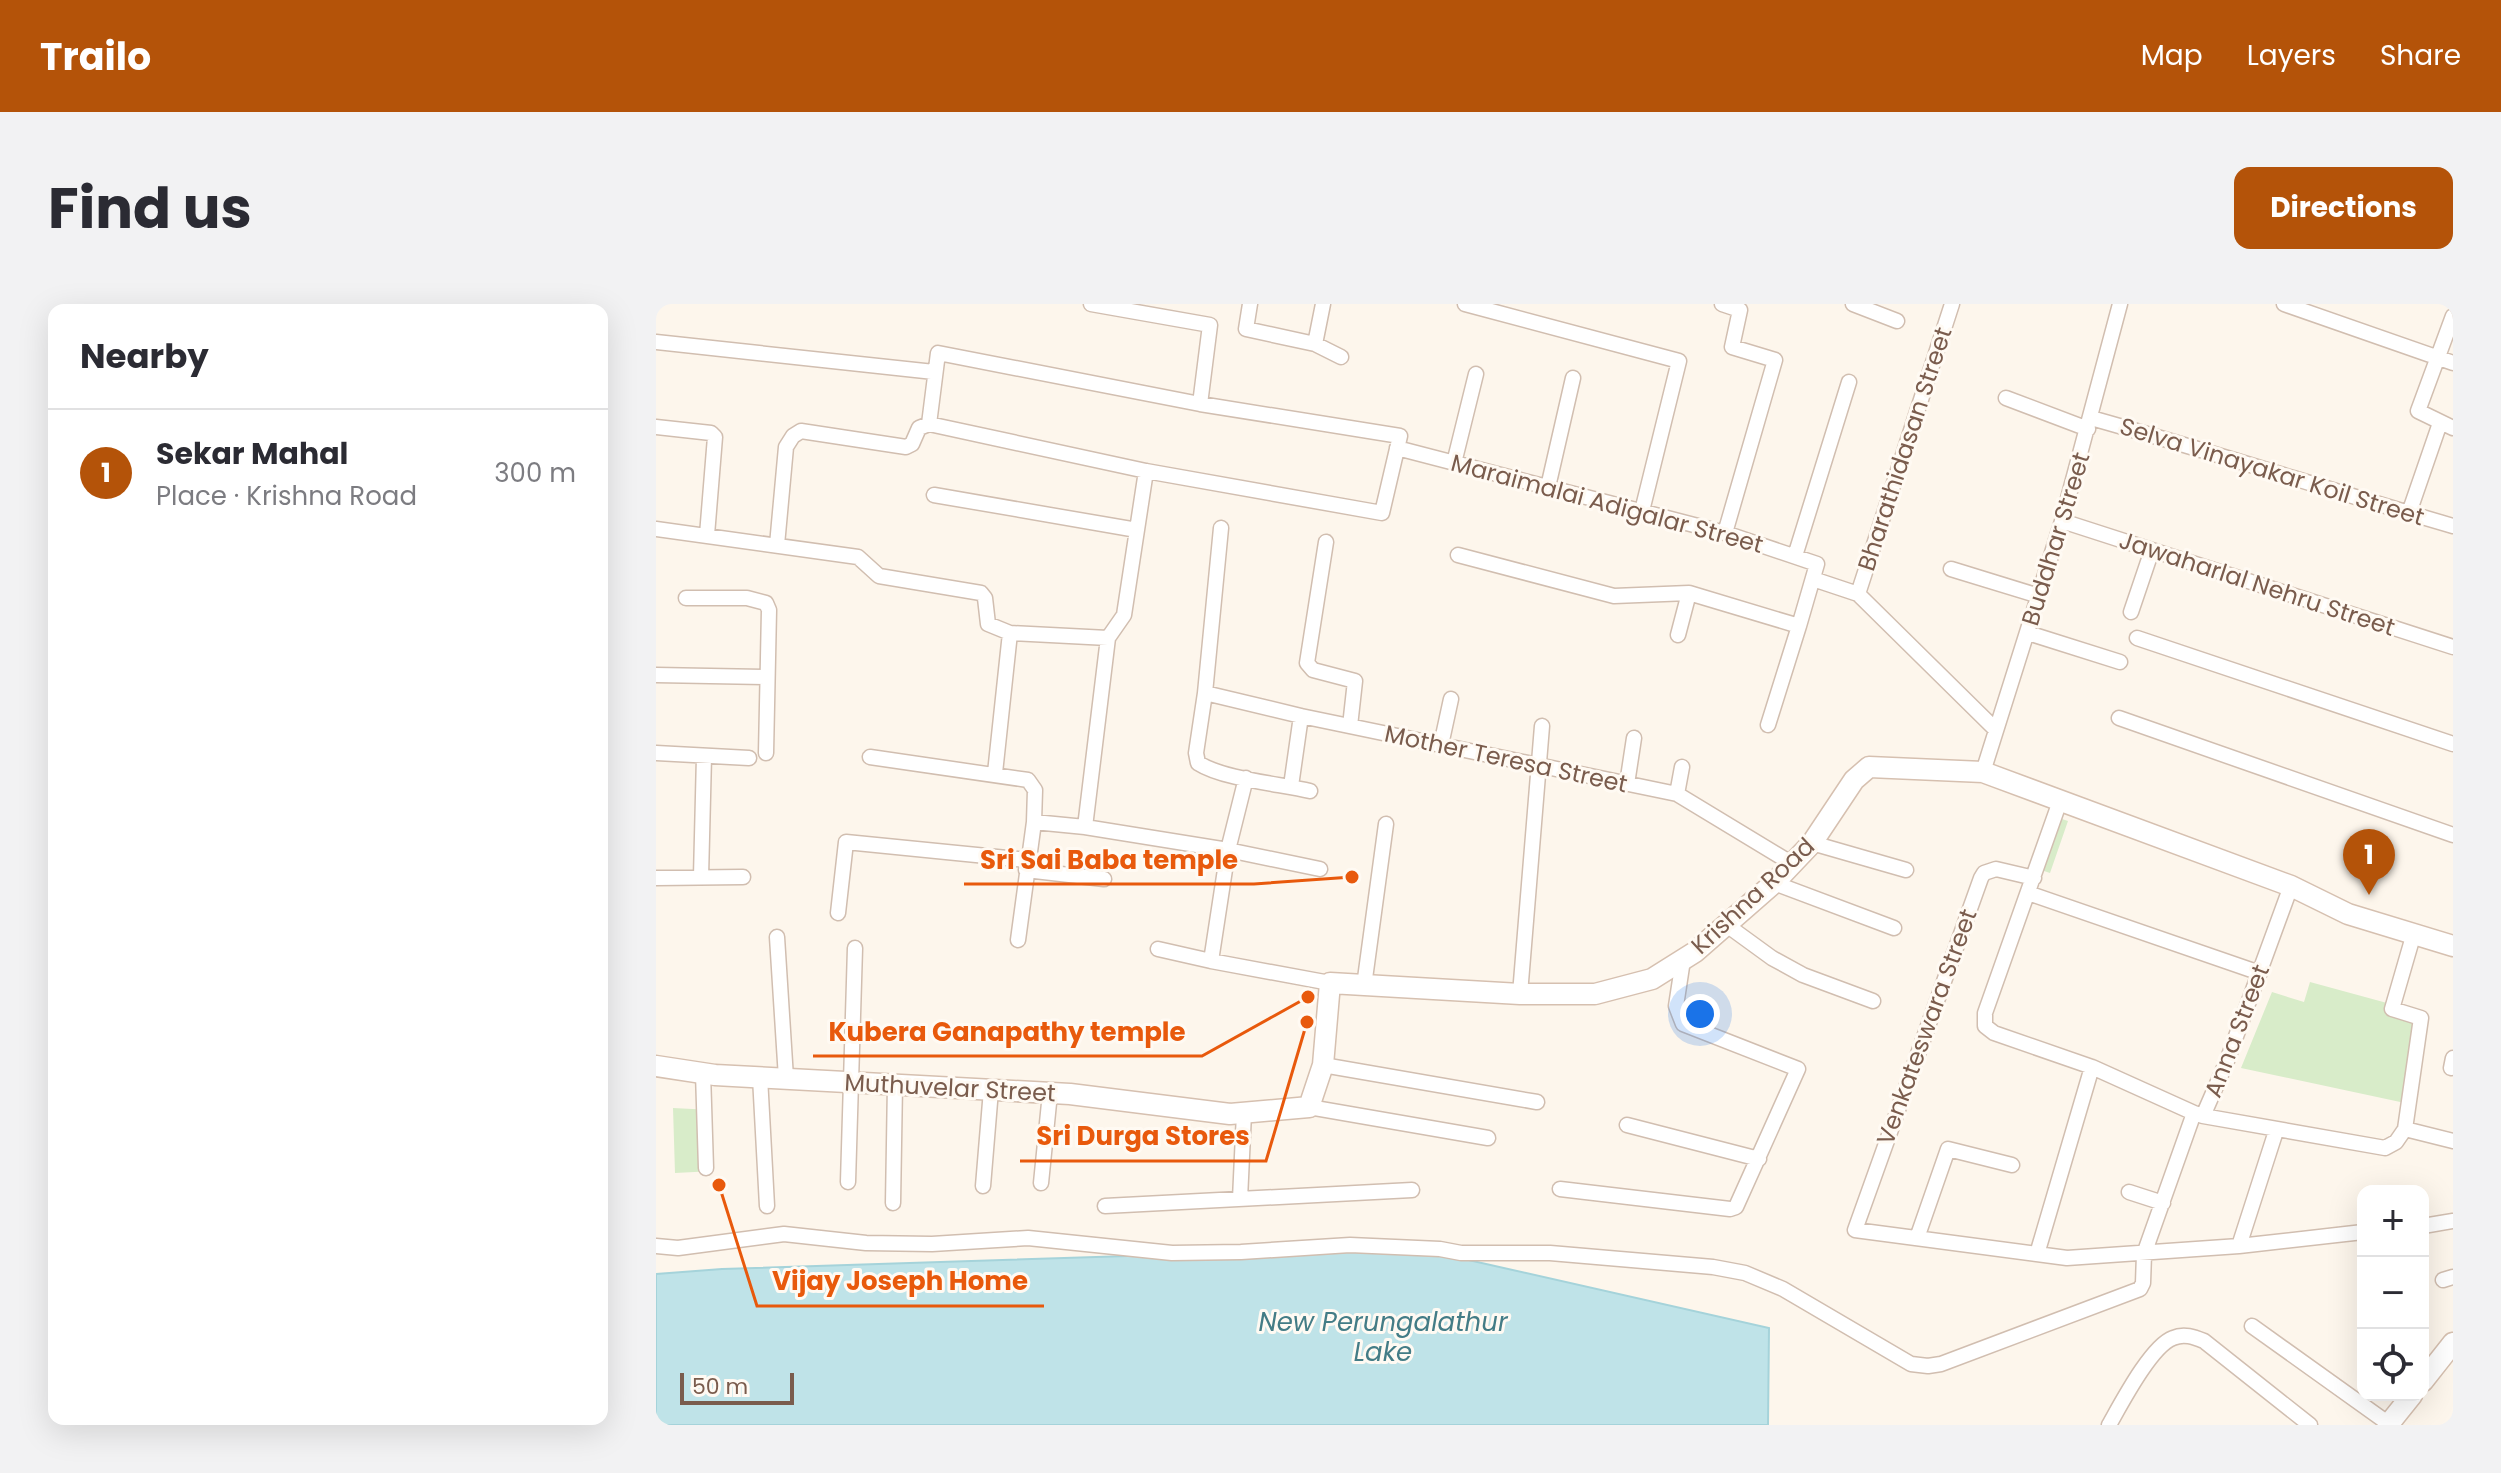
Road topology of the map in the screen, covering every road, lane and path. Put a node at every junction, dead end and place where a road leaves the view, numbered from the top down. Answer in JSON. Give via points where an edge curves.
{"nodes":[{"id":1,"x":1091,"y":304,"type":"edge"},
{"id":2,"x":1250,"y":304,"type":"edge"},
{"id":3,"x":1323,"y":304,"type":"edge"},
{"id":4,"x":1465,"y":304,"type":"edge"},
{"id":5,"x":1722,"y":304,"type":"edge"},
{"id":6,"x":1853,"y":304,"type":"edge"},
{"id":7,"x":1952,"y":304,"type":"edge"},
{"id":8,"x":2120,"y":304,"type":"edge"},
{"id":9,"x":2284,"y":304,"type":"edge"},
{"id":10,"x":2453,"y":316,"type":"edge"},
{"id":11,"x":1897,"y":321,"type":"dead end"},
{"id":12,"x":656,"y":342,"type":"edge"},
{"id":13,"x":1315,"y":344,"type":"junction"},
{"id":14,"x":1341,"y":357,"type":"dead end"},
{"id":15,"x":2437,"y":358,"type":"junction"},
{"id":16,"x":2453,"y":363,"type":"edge"},
{"id":17,"x":934,"y":372,"type":"junction"},
{"id":18,"x":1476,"y":374,"type":"dead end"},
{"id":19,"x":1573,"y":378,"type":"dead end"},
{"id":20,"x":1849,"y":382,"type":"dead end"},
{"id":21,"x":2006,"y":398,"type":"dead end"},
{"id":22,"x":1200,"y":404,"type":"junction"},
{"id":23,"x":929,"y":424,"type":"junction"},
{"id":24,"x":2090,"y":424,"type":"junction"},
{"id":25,"x":2446,"y":426,"type":"edge"},
{"id":26,"x":656,"y":427,"type":"edge"},
{"id":27,"x":1397,"y":448,"type":"junction"},
{"id":28,"x":1454,"y":463,"type":"junction"},
{"id":29,"x":1146,"y":471,"type":"junction"},
{"id":30,"x":1548,"y":487,"type":"junction"},
{"id":31,"x":934,"y":495,"type":"dead end"},
{"id":32,"x":1642,"y":511,"type":"junction"},
{"id":33,"x":2409,"y":513,"type":"junction"},
{"id":34,"x":2062,"y":521,"type":"junction"},
{"id":35,"x":2453,"y":526,"type":"edge"},
{"id":36,"x":1221,"y":528,"type":"dead end"},
{"id":37,"x":656,"y":529,"type":"edge"},
{"id":38,"x":1137,"y":530,"type":"junction"},
{"id":39,"x":1725,"y":533,"type":"junction"},
{"id":40,"x":707,"y":535,"type":"junction"},
{"id":41,"x":1326,"y":542,"type":"dead end"},
{"id":42,"x":777,"y":545,"type":"junction"},
{"id":43,"x":2152,"y":550,"type":"junction"},
{"id":44,"x":1458,"y":555,"type":"dead end"},
{"id":45,"x":1795,"y":556,"type":"junction"},
{"id":46,"x":1951,"y":569,"type":"dead end"},
{"id":47,"x":1813,"y":579,"type":"junction"},
{"id":48,"x":1689,"y":593,"type":"junction"},
{"id":49,"x":1858,"y":594,"type":"junction"},
{"id":50,"x":2039,"y":596,"type":"junction"},
{"id":51,"x":686,"y":598,"type":"dead end"},
{"id":52,"x":2131,"y":612,"type":"dead end"},
{"id":53,"x":1799,"y":626,"type":"junction"},
{"id":54,"x":1010,"y":633,"type":"junction"},
{"id":55,"x":2028,"y":633,"type":"junction"},
{"id":56,"x":1678,"y":635,"type":"dead end"},
{"id":57,"x":1108,"y":638,"type":"junction"},
{"id":58,"x":2137,"y":638,"type":"dead end"},
{"id":59,"x":2453,"y":647,"type":"edge"},
{"id":60,"x":2120,"y":662,"type":"dead end"},
{"id":61,"x":656,"y":675,"type":"edge"},
{"id":62,"x":767,"y":677,"type":"junction"},
{"id":63,"x":1205,"y":693,"type":"junction"},
{"id":64,"x":1451,"y":699,"type":"dead end"},
{"id":65,"x":1301,"y":716,"type":"junction"},
{"id":66,"x":2119,"y":718,"type":"dead end"},
{"id":67,"x":1768,"y":725,"type":"dead end"},
{"id":68,"x":1350,"y":726,"type":"junction"},
{"id":69,"x":1542,"y":726,"type":"dead end"},
{"id":70,"x":1996,"y":730,"type":"junction"},
{"id":71,"x":1634,"y":738,"type":"dead end"},
{"id":72,"x":2453,"y":744,"type":"edge"},
{"id":73,"x":1441,"y":745,"type":"junction"},
{"id":74,"x":656,"y":753,"type":"edge"},
{"id":75,"x":766,"y":753,"type":"dead end"},
{"id":76,"x":704,"y":756,"type":"junction"},
{"id":77,"x":870,"y":757,"type":"dead end"},
{"id":78,"x":749,"y":758,"type":"dead end"},
{"id":79,"x":1538,"y":765,"type":"junction"},
{"id":80,"x":1682,"y":767,"type":"dead end"},
{"id":81,"x":1983,"y":772,"type":"junction"},
{"id":82,"x":995,"y":773,"type":"junction"},
{"id":83,"x":1246,"y":778,"type":"junction"},
{"id":84,"x":1627,"y":784,"type":"junction"},
{"id":85,"x":1291,"y":786,"type":"junction"},
{"id":86,"x":1310,"y":791,"type":"dead end"},
{"id":87,"x":1677,"y":794,"type":"junction"},
{"id":88,"x":2060,"y":801,"type":"junction"},
{"id":89,"x":1034,"y":822,"type":"junction"},
{"id":90,"x":1386,"y":824,"type":"dead end"},
{"id":91,"x":1085,"y":827,"type":"junction"},
{"id":92,"x":2453,"y":835,"type":"edge"},
{"id":93,"x":1812,"y":843,"type":"junction"},
{"id":94,"x":1228,"y":850,"type":"junction"},
{"id":95,"x":1791,"y":863,"type":"junction"},
{"id":96,"x":1027,"y":865,"type":"junction"},
{"id":97,"x":1320,"y":869,"type":"dead end"},
{"id":98,"x":1906,"y":870,"type":"dead end"},
{"id":99,"x":701,"y":877,"type":"junction"},
{"id":100,"x":743,"y":877,"type":"dead end"},
{"id":101,"x":656,"y":878,"type":"edge"},
{"id":102,"x":2034,"y":878,"type":"junction"},
{"id":103,"x":1104,"y":879,"type":"dead end"},
{"id":104,"x":1774,"y":883,"type":"junction"},
{"id":105,"x":2291,"y":886,"type":"junction"},
{"id":106,"x":2028,"y":893,"type":"junction"},
{"id":107,"x":838,"y":913,"type":"dead end"},
{"id":108,"x":1728,"y":926,"type":"junction"},
{"id":109,"x":1894,"y":928,"type":"dead end"},
{"id":110,"x":2414,"y":933,"type":"junction"},
{"id":111,"x":777,"y":937,"type":"dead end"},
{"id":112,"x":2453,"y":939,"type":"edge"},
{"id":113,"x":1018,"y":940,"type":"dead end"},
{"id":114,"x":2453,"y":946,"type":"edge"},
{"id":115,"x":855,"y":948,"type":"dead end"},
{"id":116,"x":1158,"y":949,"type":"dead end"},
{"id":117,"x":1683,"y":960,"type":"junction"},
{"id":118,"x":1211,"y":961,"type":"junction"},
{"id":119,"x":2260,"y":973,"type":"junction"},
{"id":120,"x":1330,"y":983,"type":"junction"},
{"id":121,"x":1364,"y":986,"type":"junction"},
{"id":122,"x":1520,"y":994,"type":"junction"},
{"id":123,"x":1873,"y":1001,"type":"dead end"},
{"id":124,"x":1323,"y":1065,"type":"junction"},
{"id":125,"x":656,"y":1066,"type":"edge"},
{"id":126,"x":2092,"y":1067,"type":"junction"},
{"id":127,"x":703,"y":1073,"type":"junction"},
{"id":128,"x":760,"y":1077,"type":"junction"},
{"id":129,"x":786,"y":1078,"type":"junction"},
{"id":130,"x":851,"y":1084,"type":"junction"},
{"id":131,"x":895,"y":1084,"type":"junction"},
{"id":132,"x":991,"y":1090,"type":"junction"},
{"id":133,"x":1050,"y":1093,"type":"junction"},
{"id":134,"x":1537,"y":1102,"type":"dead end"},
{"id":135,"x":1309,"y":1107,"type":"junction"},
{"id":136,"x":1244,"y":1113,"type":"junction"},
{"id":137,"x":2198,"y":1115,"type":"junction"},
{"id":138,"x":1627,"y":1125,"type":"dead end"},
{"id":139,"x":2405,"y":1129,"type":"junction"},
{"id":140,"x":2276,"y":1131,"type":"junction"},
{"id":141,"x":1488,"y":1138,"type":"dead end"},
{"id":142,"x":2453,"y":1141,"type":"edge"},
{"id":143,"x":1759,"y":1159,"type":"junction"},
{"id":144,"x":2012,"y":1165,"type":"dead end"},
{"id":145,"x":706,"y":1168,"type":"dead end"},
{"id":146,"x":848,"y":1182,"type":"dead end"},
{"id":147,"x":1041,"y":1183,"type":"dead end"},
{"id":148,"x":983,"y":1186,"type":"dead end"},
{"id":149,"x":1560,"y":1189,"type":"dead end"},
{"id":150,"x":1412,"y":1190,"type":"dead end"},
{"id":151,"x":2129,"y":1192,"type":"dead end"},
{"id":152,"x":1240,"y":1199,"type":"junction"},
{"id":153,"x":893,"y":1203,"type":"dead end"},
{"id":154,"x":2163,"y":1203,"type":"junction"},
{"id":155,"x":767,"y":1206,"type":"dead end"},
{"id":156,"x":1105,"y":1206,"type":"dead end"},
{"id":157,"x":2453,"y":1221,"type":"edge"},
{"id":158,"x":2429,"y":1225,"type":"edge"},
{"id":159,"x":2357,"y":1233,"type":"edge"},
{"id":160,"x":1917,"y":1238,"type":"junction"},
{"id":161,"x":656,"y":1246,"type":"edge"},
{"id":162,"x":2239,"y":1246,"type":"junction"},
{"id":163,"x":2037,"y":1254,"type":"junction"},
{"id":164,"x":2144,"y":1254,"type":"junction"},
{"id":165,"x":2252,"y":1326,"type":"dead end"},
{"id":166,"x":2453,"y":1343,"type":"edge"},
{"id":167,"x":2429,"y":1373,"type":"edge"},
{"id":168,"x":2407,"y":1401,"type":"edge"},
{"id":169,"x":2389,"y":1424,"type":"edge"},
{"id":170,"x":2109,"y":1425,"type":"edge"},
{"id":171,"x":2310,"y":1425,"type":"edge"}],
"edges":[{"from":1,"to":22,"type":"street","via":[[1210,325]]},
{"from":2,"to":13,"type":"street","via":[[1246,329]]},
{"from":3,"to":13,"type":"street"},
{"from":4,"to":32,"type":"street","via":[[1679,361]]},
{"from":5,"to":39,"type":"street","via":[[1740,310],[1732,347],[1775,360]]},
{"from":6,"to":11,"type":"street"},
{"from":7,"to":49,"type":"street","name":"Bharathidasan Street"},
{"from":8,"to":24,"type":"street","name":"Buddhar Street"},
{"from":9,"to":15,"type":"street"},
{"from":10,"to":15,"type":"street"},
{"from":12,"to":17,"type":"street"},
{"from":13,"to":14,"type":"street"},
{"from":15,"to":16,"type":"street"},
{"from":15,"to":25,"type":"street","via":[[2418,411]]},
{"from":17,"to":22,"type":"street","via":[[938,353]]},
{"from":17,"to":23,"type":"street"},
{"from":18,"to":28,"type":"street"},
{"from":19,"to":30,"type":"street"},
{"from":20,"to":45,"type":"street"},
{"from":21,"to":24,"type":"street","name":"Selva Vinayakar Koil Street"},
{"from":22,"to":27,"type":"street","name":"Maraimalai Adigalar Street","via":[[1400,436]]},
{"from":23,"to":29,"type":"street"},
{"from":23,"to":42,"type":"street","via":[[919,428],[906,447],[801,431],[793,436],[786,447]]},
{"from":24,"to":33,"type":"street","name":"Selva Vinayakar Koil Street","via":[[2246,461]]},
{"from":24,"to":34,"type":"street","name":"Buddhar Street"},
{"from":25,"to":33,"type":"street"},
{"from":26,"to":40,"type":"street","via":[[715,437]]},
{"from":27,"to":28,"type":"street","name":"Maraimalai Adigalar Street"},
{"from":27,"to":29,"type":"street","via":[[1382,513]]},
{"from":28,"to":30,"type":"street","name":"Maraimalai Adigalar Street"},
{"from":29,"to":38,"type":"street"},
{"from":30,"to":32,"type":"street","name":"Maraimalai Adigalar Street"},
{"from":31,"to":38,"type":"street"},
{"from":32,"to":39,"type":"street","name":"Maraimalai Adigalar Street"},
{"from":33,"to":35,"type":"street","name":"Selva Vinayakar Koil Street"},
{"from":34,"to":43,"type":"street","name":"Jawaharlal Nehru Street"},
{"from":34,"to":50,"type":"street","name":"Buddhar Street"},
{"from":36,"to":63,"type":"street"},
{"from":37,"to":40,"type":"street"},
{"from":38,"to":57,"type":"street","via":[[1124,615]]},
{"from":39,"to":45,"type":"street","name":"Maraimalai Adigalar Street"},
{"from":40,"to":42,"type":"street"},
{"from":41,"to":68,"type":"street","via":[[1307,663],[1313,670],[1355,681]]},
{"from":42,"to":54,"type":"street","via":[[858,557],[875,575],[981,593],[988,624]]},
{"from":43,"to":52,"type":"street"},
{"from":43,"to":59,"type":"street","name":"Jawaharlal Nehru Street"},
{"from":44,"to":48,"type":"street","via":[[1614,596]]},
{"from":45,"to":47,"type":"street","name":"Maraimalai Adigalar Street","via":[[1817,564]]},
{"from":46,"to":50,"type":"street"},
{"from":47,"to":49,"type":"street"},
{"from":47,"to":53,"type":"street"},
{"from":48,"to":53,"type":"street"},
{"from":48,"to":56,"type":"street"},
{"from":49,"to":70,"type":"street"},
{"from":50,"to":55,"type":"street","name":"Buddhar Street"},
{"from":51,"to":62,"type":"street","via":[[766,603]]},
{"from":53,"to":67,"type":"street"},
{"from":54,"to":57,"type":"street"},
{"from":54,"to":82,"type":"street"},
{"from":55,"to":60,"type":"street"},
{"from":55,"to":70,"type":"street","name":"Buddhar Street"},
{"from":57,"to":91,"type":"street"},
{"from":58,"to":72,"type":"street"},
{"from":61,"to":62,"type":"street"},
{"from":62,"to":75,"type":"street"},
{"from":63,"to":65,"type":"street","name":"Mother Teresa Street"},
{"from":63,"to":83,"type":"street","via":[[1198,763]]},
{"from":64,"to":73,"type":"street"},
{"from":65,"to":68,"type":"street","name":"Mother Teresa Street"},
{"from":65,"to":85,"type":"street"},
{"from":66,"to":92,"type":"street"},
{"from":68,"to":73,"type":"street","name":"Mother Teresa Street"},
{"from":69,"to":79,"type":"street"},
{"from":70,"to":81,"type":"street","name":"Buddhar Street"},
{"from":71,"to":84,"type":"street"},
{"from":73,"to":79,"type":"street","name":"Mother Teresa Street"},
{"from":74,"to":76,"type":"street"},
{"from":76,"to":78,"type":"street"},
{"from":76,"to":99,"type":"street"},
{"from":77,"to":82,"type":"street"},
{"from":79,"to":84,"type":"street","name":"Mother Teresa Street"},
{"from":79,"to":122,"type":"street"},
{"from":80,"to":87,"type":"street"},
{"from":81,"to":88,"type":"street","name":"Krishna Road"},
{"from":81,"to":93,"type":"street","name":"Krishna Road","via":[[1869,767],[1854,780]]},
{"from":82,"to":89,"type":"street","via":[[1033,784]]},
{"from":83,"to":85,"type":"street"},
{"from":83,"to":94,"type":"street"},
{"from":84,"to":87,"type":"street","name":"Mother Teresa Street"},
{"from":85,"to":86,"type":"street"},
{"from":87,"to":95,"type":"street","name":"Mother Teresa Street"},
{"from":88,"to":102,"type":"street"},
{"from":88,"to":105,"type":"street","name":"Krishna Road"},
{"from":89,"to":91,"type":"street"},
{"from":89,"to":96,"type":"street"},
{"from":90,"to":121,"type":"street"},
{"from":91,"to":94,"type":"street"},
{"from":93,"to":95,"type":"street","name":"Krishna Road"},
{"from":93,"to":98,"type":"street"},
{"from":94,"to":97,"type":"street"},
{"from":94,"to":118,"type":"street"},
{"from":95,"to":104,"type":"street","name":"Krishna Road"},
{"from":96,"to":103,"type":"street"},
{"from":96,"to":107,"type":"street","via":[[848,842]]},
{"from":96,"to":113,"type":"street"},
{"from":99,"to":100,"type":"street"},
{"from":99,"to":101,"type":"street"},
{"from":102,"to":106,"type":"street"},
{"from":102,"to":160,"type":"street","name":"Venkateswara Street","via":[[1996,869],[1981,878],[1855,1230]]},
{"from":104,"to":108,"type":"street","name":"Krishna Road"},
{"from":104,"to":109,"type":"street"},
{"from":105,"to":110,"type":"street","name":"Krishna Road","via":[[2348,914]]},
{"from":105,"to":119,"type":"street","name":"Anna Street"},
{"from":106,"to":119,"type":"street"},
{"from":106,"to":126,"type":"street","via":[[1985,1026]]},
{"from":108,"to":117,"type":"street","name":"Krishna Road"},
{"from":108,"to":123,"type":"street","via":[[1803,975]]},
{"from":110,"to":114,"type":"street","name":"Krishna Road"},
{"from":110,"to":139,"type":"street","via":[[2392,1009],[2421,1018]]},
{"from":111,"to":129,"type":"street"},
{"from":112,"to":114,"type":"street"},
{"from":115,"to":130,"type":"street"},
{"from":116,"to":118,"type":"street"},
{"from":117,"to":122,"type":"street","name":"Krishna Road","via":[[1652,979],[1595,994]]},
{"from":117,"to":143,"type":"street","via":[[1676,1006],[1683,1024],[1798,1069]]},
{"from":118,"to":120,"type":"street"},
{"from":119,"to":137,"type":"street","name":"Anna Street"},
{"from":120,"to":121,"type":"street","name":"Krishna Road"},
{"from":120,"to":124,"type":"street"},
{"from":121,"to":122,"type":"street","name":"Krishna Road"},
{"from":124,"to":134,"type":"street"},
{"from":124,"to":135,"type":"street"},
{"from":125,"to":127,"type":"street","name":"Muthuvelar Street"},
{"from":126,"to":137,"type":"street"},
{"from":126,"to":163,"type":"street"},
{"from":127,"to":128,"type":"street","name":"Muthuvelar Street"},
{"from":127,"to":145,"type":"street"},
{"from":128,"to":129,"type":"street","name":"Muthuvelar Street"},
{"from":128,"to":155,"type":"street"},
{"from":129,"to":130,"type":"street","name":"Muthuvelar Street"},
{"from":130,"to":131,"type":"street","name":"Muthuvelar Street"},
{"from":130,"to":146,"type":"street"},
{"from":131,"to":132,"type":"street","name":"Muthuvelar Street"},
{"from":131,"to":153,"type":"street"},
{"from":132,"to":133,"type":"street","name":"Muthuvelar Street"},
{"from":132,"to":148,"type":"street"},
{"from":133,"to":136,"type":"street","name":"Muthuvelar Street"},
{"from":133,"to":147,"type":"street"},
{"from":135,"to":136,"type":"street","name":"Muthuvelar Street"},
{"from":135,"to":141,"type":"street"},
{"from":136,"to":152,"type":"street"},
{"from":137,"to":140,"type":"street"},
{"from":137,"to":154,"type":"street","name":"Anna Street"},
{"from":138,"to":143,"type":"street"},
{"from":139,"to":140,"type":"street","via":[[2385,1148]]},
{"from":139,"to":142,"type":"street"},
{"from":140,"to":162,"type":"street"},
{"from":143,"to":149,"type":"street","via":[[1734,1209]]},
{"from":144,"to":160,"type":"street","via":[[1948,1149]]},
{"from":150,"to":152,"type":"street"},
{"from":151,"to":154,"type":"street"},
{"from":152,"to":156,"type":"street"},
{"from":154,"to":164,"type":"street","name":"Anna Street"},
{"from":157,"to":158,"type":"street"},
{"from":159,"to":162,"type":"street"},
{"from":160,"to":163,"type":"street"},
{"from":161,"to":164,"type":"street","name":"Anna Street","via":[[678,1248],[784,1234],[866,1243],[1028,1238],[1172,1253],[1350,1245],[1550,1253],[1713,1267],[1783,1289],[1919,1366],[1941,1364],[2134,1293],[2143,1283]]},
{"from":162,"to":164,"type":"street"},
{"from":163,"to":164,"type":"street"},
{"from":165,"to":169,"type":"street"},
{"from":166,"to":167,"type":"street"},
{"from":168,"to":169,"type":"street"},
{"from":170,"to":171,"type":"street","via":[[2159,1348],[2175,1336],[2185,1336],[2204,1341]]}]}
